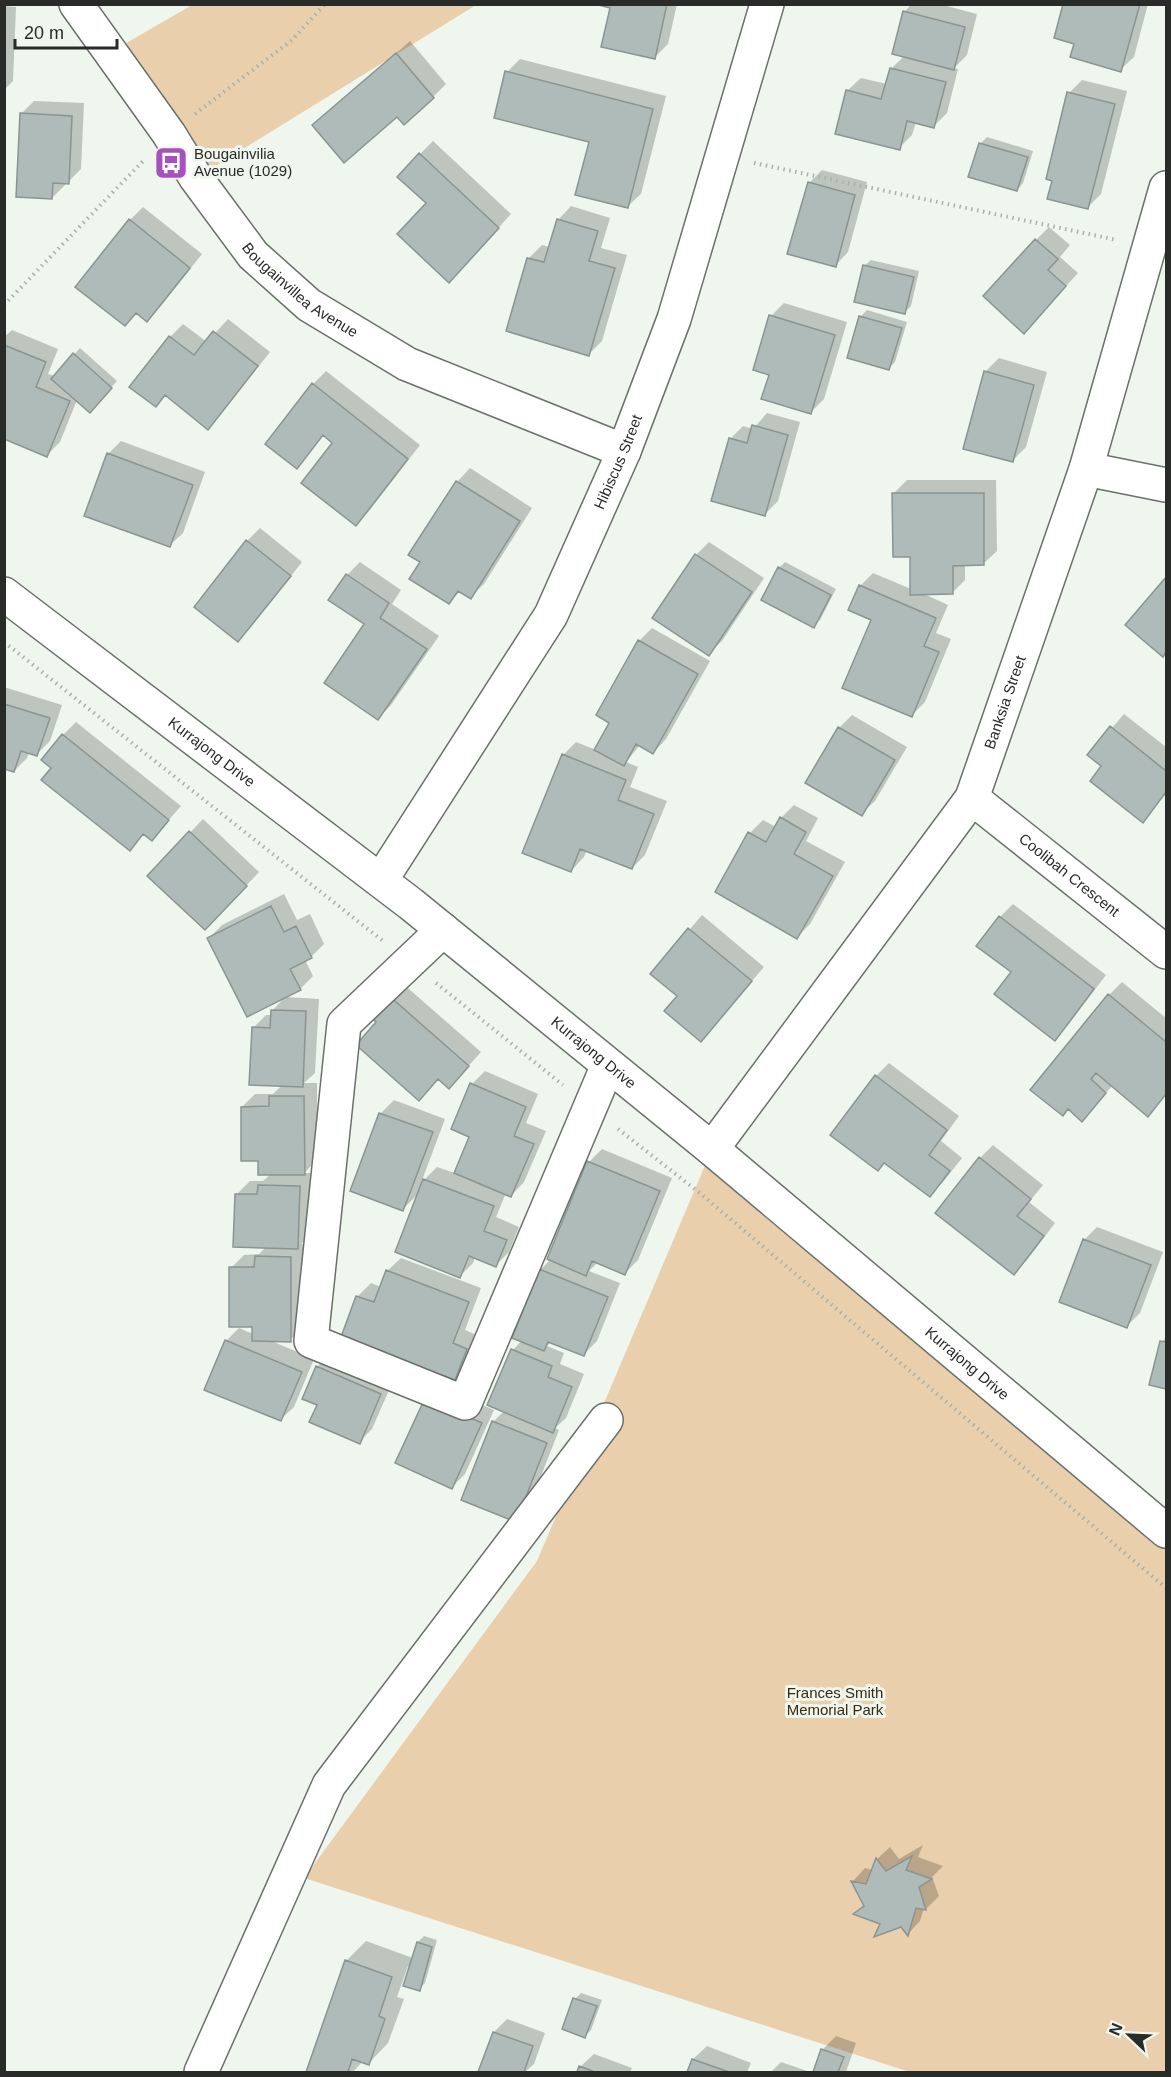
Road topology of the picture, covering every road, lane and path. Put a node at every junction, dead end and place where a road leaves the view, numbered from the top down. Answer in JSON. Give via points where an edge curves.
{"nodes":[{"id":1,"x":76,"y":4,"type":"edge"},
{"id":2,"x":767,"y":4,"type":"edge"},
{"id":3,"x":721,"y":156,"type":"junction"},
{"id":4,"x":1167,"y":188,"type":"edge"},
{"id":5,"x":1150,"y":247,"type":"junction"},
{"id":6,"x":624,"y":452,"type":"junction"},
{"id":7,"x":1086,"y":469,"type":"junction"},
{"id":8,"x":1167,"y":485,"type":"edge"},
{"id":9,"x":4,"y":594,"type":"edge"},
{"id":10,"x":972,"y":798,"type":"junction"},
{"id":11,"x":381,"y":880,"type":"junction"},
{"id":12,"x":443,"y":930,"type":"junction"},
{"id":13,"x":1167,"y":952,"type":"edge"},
{"id":14,"x":608,"y":1065,"type":"junction"},
{"id":15,"x":712,"y":1149,"type":"junction"},
{"id":16,"x":606,"y":1420,"type":"dead end"},
{"id":17,"x":1167,"y":1531,"type":"edge"},
{"id":18,"x":201,"y":2073,"type":"edge"}],
"edges":[{"from":1,"to":6,"type":"street","name":"Bougainvillea Avenue","via":[[253,255],[309,305],[407,364]]},
{"from":2,"to":3,"type":"street","name":"Hibiscus Street"},
{"from":3,"to":5,"type":"path"},
{"from":3,"to":6,"type":"street","name":"Hibiscus Street","via":[[674,319]]},
{"from":4,"to":5,"type":"street","name":"Banksia Street"},
{"from":5,"to":7,"type":"street","name":"Banksia Street"},
{"from":6,"to":11,"type":"street","name":"Hibiscus Street","via":[[551,615]]},
{"from":7,"to":8,"type":"street"},
{"from":7,"to":10,"type":"street","name":"Banksia Street"},
{"from":9,"to":11,"type":"street","name":"Kurrajong Drive"},
{"from":10,"to":13,"type":"street","name":"Coolibah Crescent"},
{"from":10,"to":15,"type":"street","name":"Banksia Street"},
{"from":11,"to":12,"type":"street","name":"Kurrajong Drive"},
{"from":12,"to":14,"type":"street","name":"Kurrajong Drive"},
{"from":12,"to":14,"type":"street","via":[[344,1024],[311,1341],[465,1403]]},
{"from":14,"to":15,"type":"street","name":"Kurrajong Drive"},
{"from":15,"to":17,"type":"street","name":"Kurrajong Drive"},
{"from":16,"to":18,"type":"street","via":[[329,1785]]}]}
